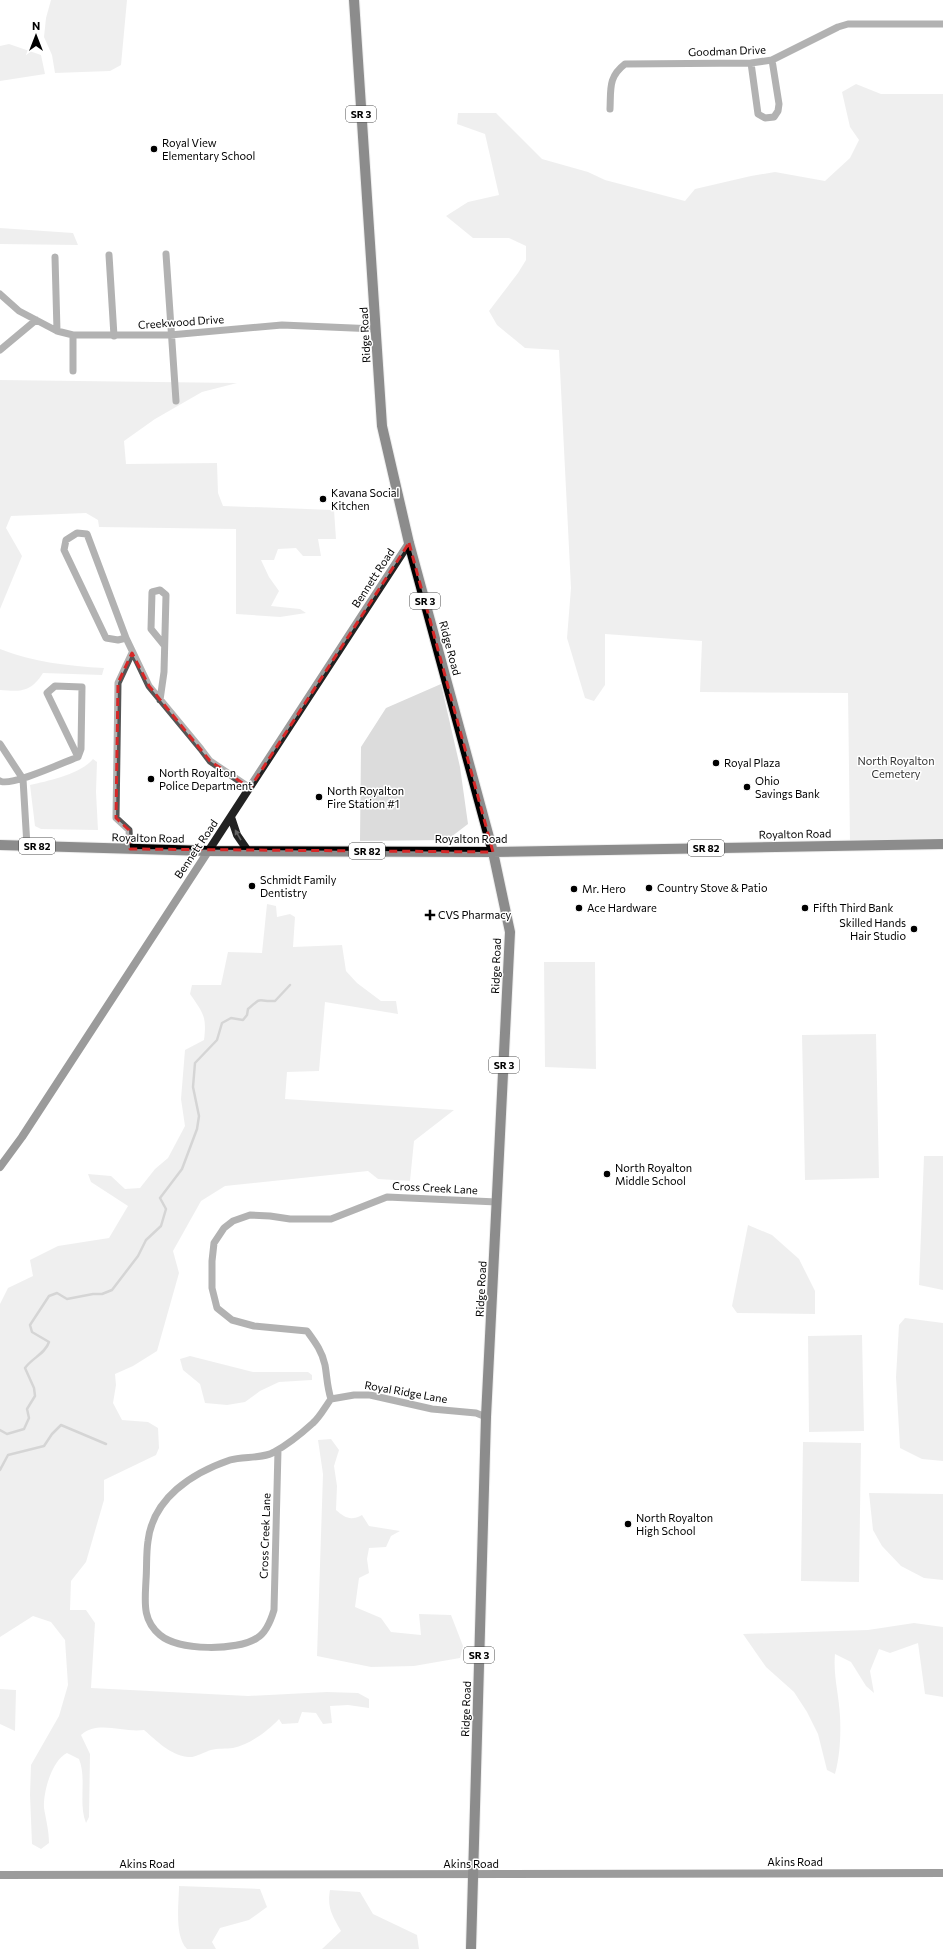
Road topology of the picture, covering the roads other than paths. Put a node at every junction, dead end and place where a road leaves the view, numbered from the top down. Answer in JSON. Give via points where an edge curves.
{"nodes":[{"id":1,"x":354,"y":0,"type":"edge"},
{"id":2,"x":943,"y":24,"type":"edge"},
{"id":3,"x":772,"y":60,"type":"junction"},
{"id":4,"x":751,"y":63,"type":"junction"},
{"id":5,"x":610,"y":109,"type":"dead end"},
{"id":6,"x":166,"y":254,"type":"dead end"},
{"id":7,"x":109,"y":255,"type":"dead end"},
{"id":8,"x":55,"y":257,"type":"dead end"},
{"id":9,"x":0,"y":294,"type":"edge"},
{"id":10,"x":36,"y":320,"type":"junction"},
{"id":11,"x":376,"y":329,"type":"junction"},
{"id":12,"x":57,"y":332,"type":"junction"},
{"id":13,"x":73,"y":335,"type":"junction"},
{"id":14,"x":170,"y":335,"type":"junction"},
{"id":15,"x":114,"y":336,"type":"junction"},
{"id":16,"x":0,"y":350,"type":"edge"},
{"id":17,"x":73,"y":371,"type":"dead end"},
{"id":18,"x":176,"y":401,"type":"dead end"},
{"id":19,"x":409,"y":543,"type":"junction"},
{"id":20,"x":126,"y":638,"type":"junction"},
{"id":21,"x":164,"y":645,"type":"junction"},
{"id":22,"x":132,"y":653,"type":"junction"},
{"id":23,"x":160,"y":700,"type":"junction"},
{"id":24,"x":0,"y":744,"type":"edge"},
{"id":25,"x":78,"y":757,"type":"junction"},
{"id":26,"x":23,"y":779,"type":"junction"},
{"id":27,"x":0,"y":781,"type":"edge"},
{"id":28,"x":250,"y":788,"type":"junction"},
{"id":29,"x":231,"y":816,"type":"junction"},
{"id":30,"x":943,"y":844,"type":"edge"},
{"id":31,"x":0,"y":845,"type":"edge"},
{"id":32,"x":27,"y":846,"type":"junction"},
{"id":33,"x":130,"y":850,"type":"junction"},
{"id":34,"x":207,"y":851,"type":"junction"},
{"id":35,"x":248,"y":851,"type":"junction"},
{"id":36,"x":493,"y":852,"type":"junction"},
{"id":37,"x":0,"y":1167,"type":"edge"},
{"id":38,"x":497,"y":1202,"type":"junction"},
{"id":39,"x":331,"y":1399,"type":"junction"},
{"id":40,"x":486,"y":1418,"type":"junction"},
{"id":41,"x":278,"y":1450,"type":"junction"},
{"id":42,"x":943,"y":1873,"type":"edge"},
{"id":43,"x":0,"y":1875,"type":"edge"},
{"id":44,"x":473,"y":1875,"type":"junction"},
{"id":45,"x":471,"y":1949,"type":"edge"}],
"edges":[{"from":1,"to":11,"type":"main road","name":"Ridge Road","number":"SR 3"},
{"from":2,"to":3,"type":"street","name":"Goodman Drive","via":[[848,24]]},
{"from":3,"to":4,"type":"street","name":"Goodman Drive"},
{"from":3,"to":4,"type":"street","via":[[779,104],[774,117],[765,118],[758,114]]},
{"from":4,"to":5,"type":"street","name":"Goodman Drive","via":[[624,64],[616,71],[611,82]]},
{"from":6,"to":14,"type":"street"},
{"from":7,"to":15,"type":"street"},
{"from":8,"to":12,"type":"street"},
{"from":9,"to":10,"type":"street","name":"Creekwood Drive","via":[[19,311]]},
{"from":10,"to":12,"type":"street","name":"Creekwood Drive"},
{"from":10,"to":16,"type":"street"},
{"from":11,"to":14,"type":"street","name":"Creekwood Drive","via":[[282,325]]},
{"from":11,"to":19,"type":"main road","name":"Ridge Road","number":"SR 3","via":[[382,426]]},
{"from":12,"to":13,"type":"street","name":"Creekwood Drive"},
{"from":13,"to":15,"type":"street","name":"Creekwood Drive"},
{"from":13,"to":17,"type":"street"},
{"from":14,"to":15,"type":"street","name":"Creekwood Drive"},
{"from":14,"to":18,"type":"street"},
{"from":19,"to":28,"type":"street","name":"Bennett Road"},
{"from":19,"to":36,"type":"main road","name":"Ridge Road","number":"SR 3"},
{"from":20,"to":20,"type":"street","via":[[87,534],[77,533],[66,540],[64,550],[106,638]]},
{"from":20,"to":22,"type":"street"},
{"from":21,"to":21,"type":"street","via":[[166,595],[160,590],[152,592],[151,629]]},
{"from":21,"to":23,"type":"street"},
{"from":22,"to":23,"type":"street","via":[[149,686]]},
{"from":22,"to":33,"type":"street","via":[[118,684],[116,802],[116,818],[129,830]]},
{"from":23,"to":28,"type":"street","via":[[210,761]]},
{"from":24,"to":26,"type":"street"},
{"from":25,"to":25,"type":"street","via":[[81,749],[82,687],[55,686],[47,693]]},
{"from":25,"to":26,"type":"street"},
{"from":26,"to":27,"type":"street","via":[[3,783]]},
{"from":26,"to":32,"type":"street"},
{"from":28,"to":29,"type":"street","name":"Bennett Road"},
{"from":29,"to":34,"type":"street","name":"Bennett Road"},
{"from":35,"to":29,"type":"street","one_way":true,"via":[[237,835]]},
{"from":30,"to":36,"type":"main road","name":"Royalton Road","number":"SR 82"},
{"from":31,"to":32,"type":"main road","name":"Royalton Road","number":"SR 82"},
{"from":32,"to":33,"type":"main road","name":"Royalton Road","number":"SR 82"},
{"from":33,"to":34,"type":"main road","name":"Royalton Road","number":"SR 82"},
{"from":34,"to":35,"type":"main road","name":"Royalton Road","number":"SR 82"},
{"from":34,"to":37,"type":"street","name":"Bennett Road"},
{"from":35,"to":36,"type":"main road","name":"Royalton Road","number":"SR 82"},
{"from":36,"to":38,"type":"main road","name":"Ridge Road","number":"SR 3","via":[[510,932]]},
{"from":38,"to":39,"type":"street","name":"Cross Creek Lane","via":[[387,1197],[331,1219],[290,1219],[250,1215],[233,1221],[224,1228],[214,1243],[212,1261],[212,1288],[217,1308],[232,1320],[254,1326],[307,1331],[318,1346],[325,1365],[326,1386]]},
{"from":38,"to":40,"type":"main road","name":"Ridge Road","number":"SR 3"},
{"from":39,"to":40,"type":"street","name":"Royal Ridge Lane","via":[[370,1395],[432,1409],[476,1413]]},
{"from":39,"to":41,"type":"street","via":[[314,1423]]},
{"from":40,"to":44,"type":"main road","name":"Ridge Road","number":"SR 3"},
{"from":41,"to":41,"type":"street","name":"Cross Creek Lane","via":[[274,1610],[270,1623],[257,1638],[224,1647],[175,1643],[161,1636],[150,1625],[145,1611],[148,1540],[155,1515],[171,1494],[194,1476],[231,1460]]},
{"from":42,"to":44,"type":"street","name":"Akins Road"},
{"from":43,"to":44,"type":"street","name":"Akins Road"},
{"from":44,"to":45,"type":"main road","name":"Ridge Road","number":"SR 3"}]}
